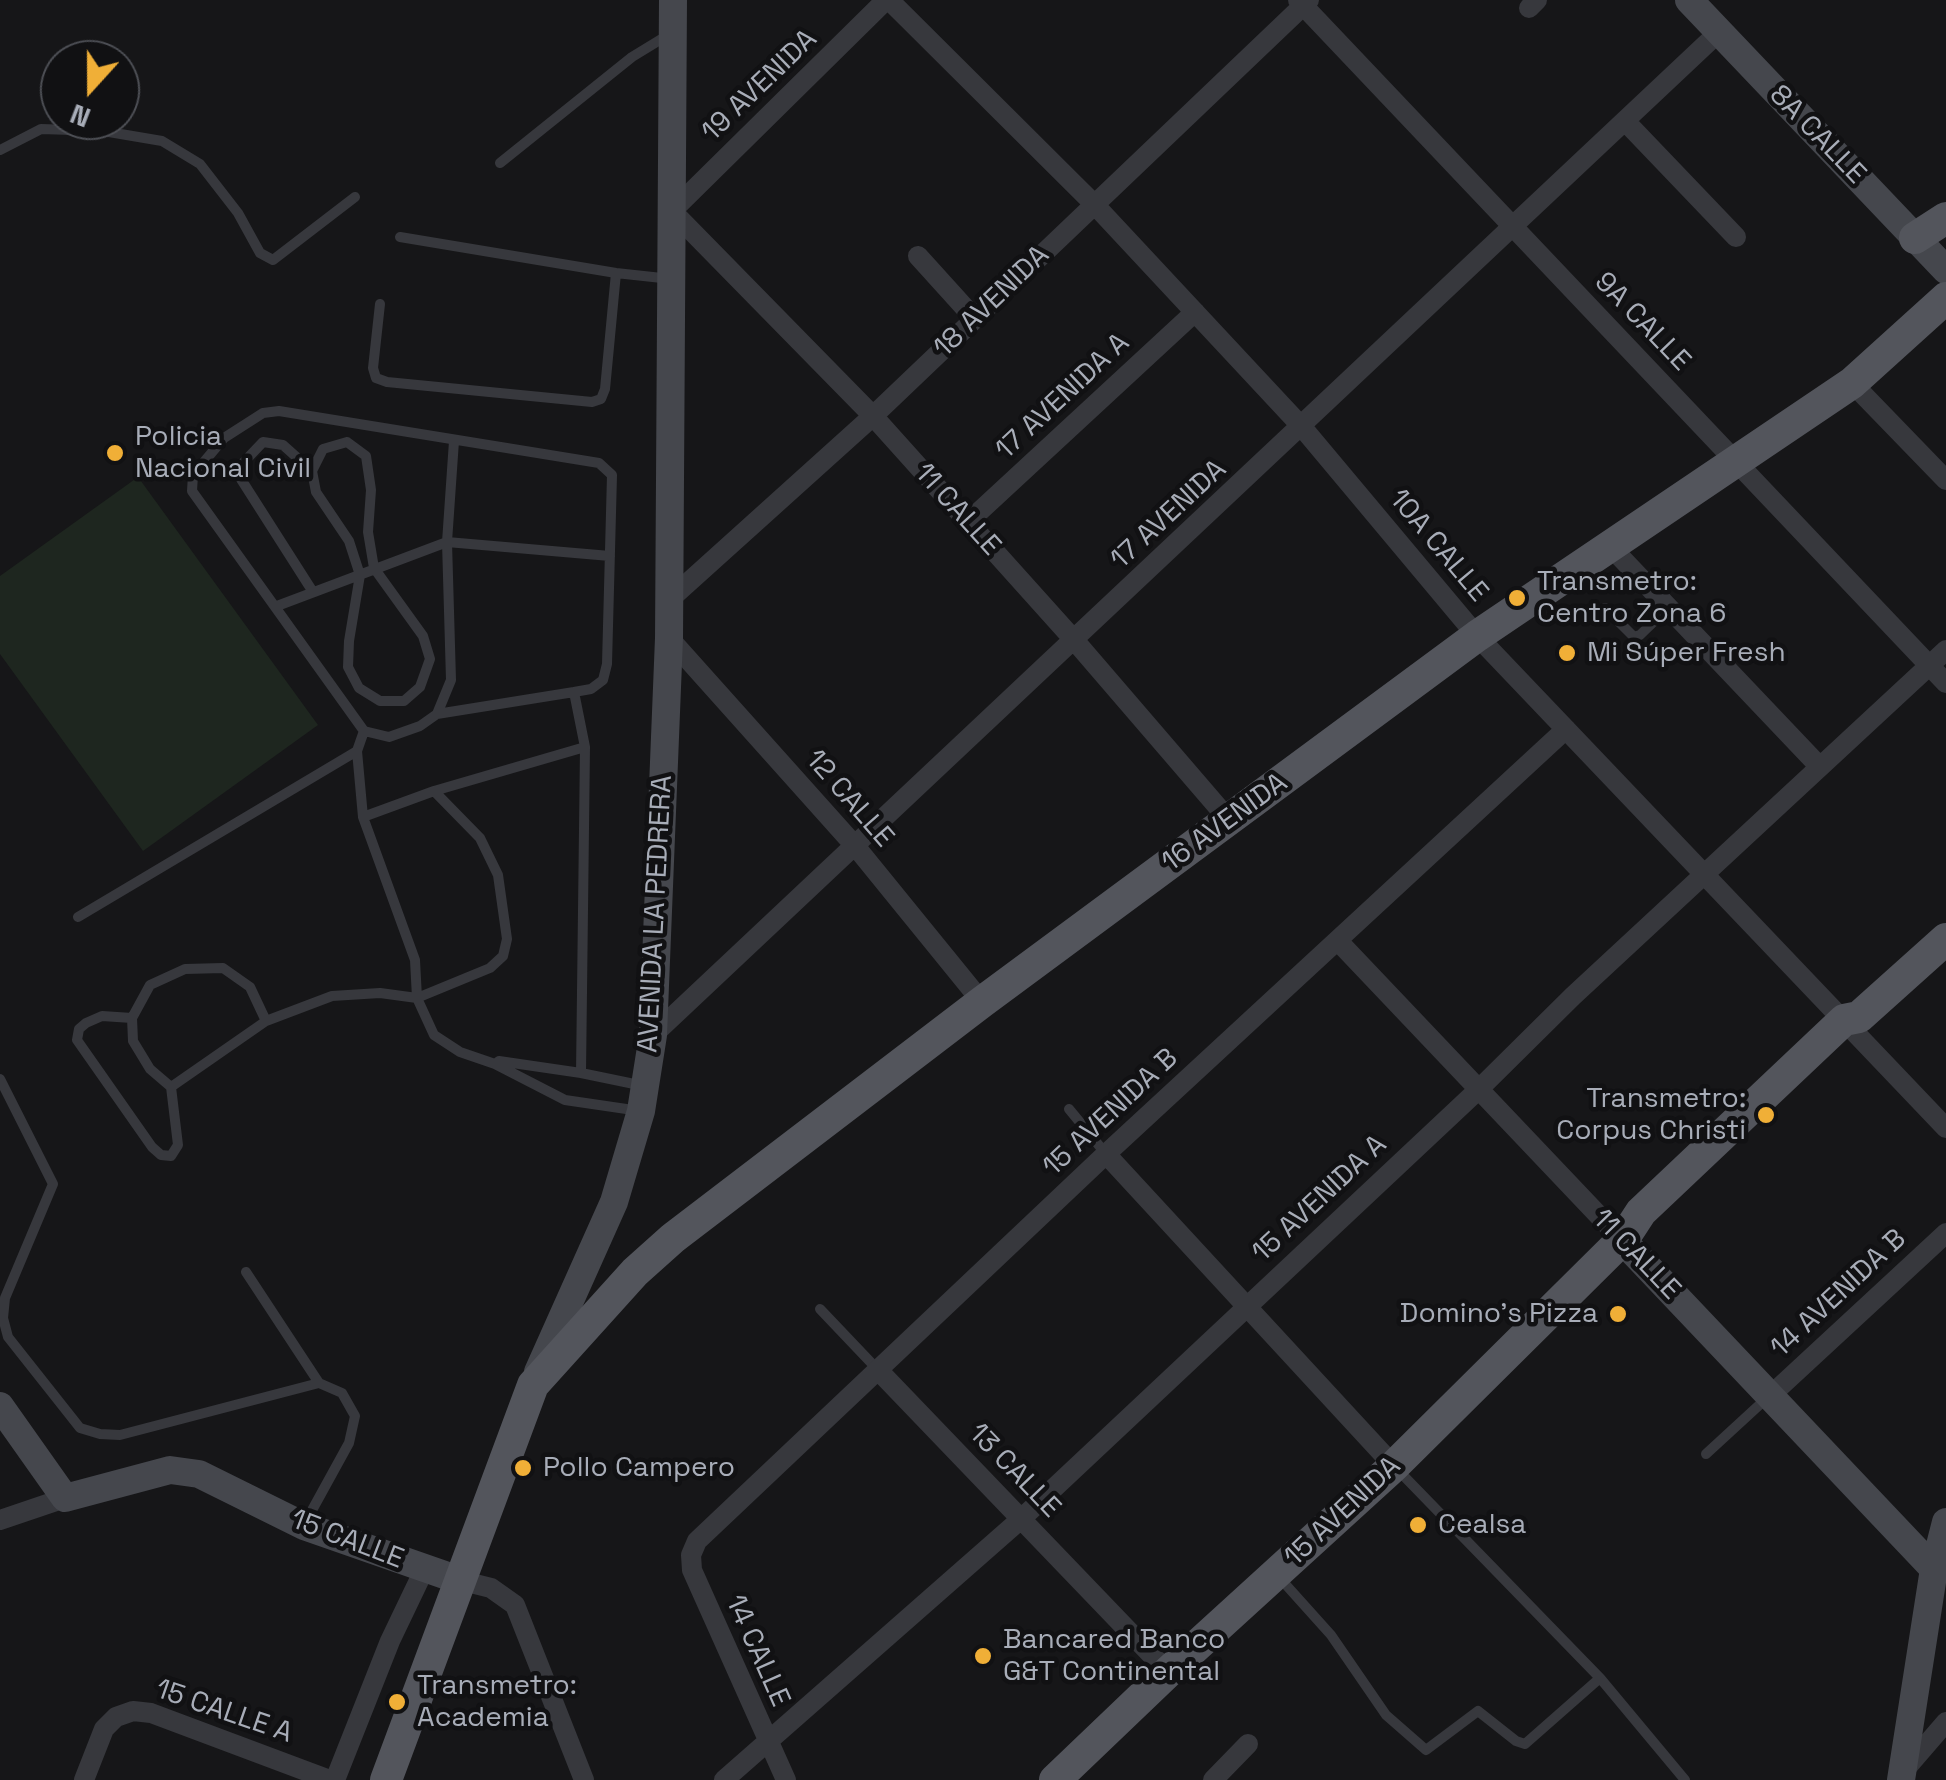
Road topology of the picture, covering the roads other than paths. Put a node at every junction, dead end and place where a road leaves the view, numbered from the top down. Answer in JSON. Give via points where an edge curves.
{"nodes":[{"id":1,"x":674,"y":0,"type":"edge"},
{"id":2,"x":888,"y":0,"type":"edge"},
{"id":3,"x":1689,"y":0,"type":"edge"},
{"id":4,"x":1303,"y":2,"type":"edge"},
{"id":5,"x":673,"y":32,"type":"junction"},
{"id":6,"x":1719,"y":32,"type":"junction"},
{"id":7,"x":1625,"y":122,"type":"junction"},
{"id":8,"x":0,"y":150,"type":"edge"},
{"id":9,"x":500,"y":163,"type":"dead end"},
{"id":10,"x":355,"y":197,"type":"dead end"},
{"id":11,"x":1094,"y":204,"type":"junction"},
{"id":12,"x":672,"y":210,"type":"junction"},
{"id":13,"x":1946,"y":218,"type":"edge"},
{"id":14,"x":1511,"y":226,"type":"junction"},
{"id":15,"x":400,"y":237,"type":"dead end"},
{"id":16,"x":1736,"y":237,"type":"dead end"},
{"id":17,"x":1915,"y":238,"type":"junction"},
{"id":18,"x":918,"y":256,"type":"dead end"},
{"id":19,"x":1946,"y":270,"type":"edge"},
{"id":20,"x":616,"y":273,"type":"junction"},
{"id":21,"x":672,"y":278,"type":"junction"},
{"id":22,"x":1946,"y":298,"type":"edge"},
{"id":23,"x":380,"y":304,"type":"dead end"},
{"id":24,"x":1195,"y":312,"type":"junction"},
{"id":25,"x":974,"y":318,"type":"junction"},
{"id":26,"x":1852,"y":383,"type":"junction"},
{"id":27,"x":872,"y":416,"type":"junction"},
{"id":28,"x":1302,"y":427,"type":"junction"},
{"id":29,"x":454,"y":441,"type":"junction"},
{"id":30,"x":1738,"y":460,"type":"junction"},
{"id":31,"x":312,"y":471,"type":"junction"},
{"id":32,"x":1946,"y":480,"type":"edge"},
{"id":33,"x":968,"y":522,"type":"junction"},
{"id":34,"x":447,"y":542,"type":"junction"},
{"id":35,"x":1609,"y":545,"type":"junction"},
{"id":36,"x":610,"y":556,"type":"junction"},
{"id":37,"x":374,"y":568,"type":"junction"},
{"id":38,"x":360,"y":575,"type":"junction"},
{"id":39,"x":313,"y":592,"type":"junction"},
{"id":40,"x":670,"y":598,"type":"junction"},
{"id":41,"x":276,"y":606,"type":"junction"},
{"id":42,"x":1605,"y":608,"type":"dead end"},
{"id":43,"x":1669,"y":608,"type":"junction"},
{"id":44,"x":1477,"y":636,"type":"junction"},
{"id":45,"x":670,"y":638,"type":"junction"},
{"id":46,"x":1075,"y":641,"type":"junction"},
{"id":47,"x":1946,"y":650,"type":"edge"},
{"id":48,"x":1930,"y":666,"type":"junction"},
{"id":49,"x":1946,"y":683,"type":"edge"},
{"id":50,"x":574,"y":692,"type":"junction"},
{"id":51,"x":437,"y":714,"type":"junction"},
{"id":52,"x":1566,"y":729,"type":"junction"},
{"id":53,"x":364,"y":731,"type":"junction"},
{"id":54,"x":585,"y":747,"type":"junction"},
{"id":55,"x":357,"y":751,"type":"junction"},
{"id":56,"x":1820,"y":768,"type":"junction"},
{"id":57,"x":434,"y":790,"type":"junction"},
{"id":58,"x":363,"y":817,"type":"junction"},
{"id":59,"x":1229,"y":820,"type":"junction"},
{"id":60,"x":856,"y":847,"type":"junction"},
{"id":61,"x":1705,"y":875,"type":"junction"},
{"id":62,"x":78,"y":917,"type":"dead end"},
{"id":63,"x":1946,"y":939,"type":"edge"},
{"id":64,"x":1338,"y":942,"type":"junction"},
{"id":65,"x":417,"y":998,"type":"junction"},
{"id":66,"x":982,"y":1002,"type":"junction"},
{"id":67,"x":132,"y":1018,"type":"junction"},
{"id":68,"x":266,"y":1022,"type":"junction"},
{"id":69,"x":1852,"y":1023,"type":"junction"},
{"id":70,"x":654,"y":1035,"type":"junction"},
{"id":71,"x":495,"y":1064,"type":"junction"},
{"id":72,"x":582,"y":1072,"type":"junction"},
{"id":73,"x":0,"y":1079,"type":"edge"},
{"id":74,"x":171,"y":1087,"type":"junction"},
{"id":75,"x":1478,"y":1090,"type":"junction"},
{"id":76,"x":643,"y":1099,"type":"junction"},
{"id":77,"x":1069,"y":1109,"type":"dead end"},
{"id":78,"x":1946,"y":1128,"type":"edge"},
{"id":79,"x":1106,"y":1154,"type":"junction"},
{"id":80,"x":1946,"y":1233,"type":"edge"},
{"id":81,"x":1623,"y":1239,"type":"junction"},
{"id":82,"x":246,"y":1272,"type":"dead end"},
{"id":83,"x":1247,"y":1305,"type":"junction"},
{"id":84,"x":820,"y":1308,"type":"dead end"},
{"id":85,"x":878,"y":1370,"type":"junction"},
{"id":86,"x":320,"y":1383,"type":"junction"},
{"id":87,"x":532,"y":1385,"type":"junction"},
{"id":88,"x":1770,"y":1396,"type":"junction"},
{"id":89,"x":0,"y":1406,"type":"edge"},
{"id":90,"x":1706,"y":1454,"type":"dead end"},
{"id":91,"x":1394,"y":1466,"type":"junction"},
{"id":92,"x":65,"y":1498,"type":"junction"},
{"id":93,"x":1022,"y":1519,"type":"junction"},
{"id":94,"x":0,"y":1520,"type":"edge"},
{"id":95,"x":1946,"y":1522,"type":"edge"},
{"id":96,"x":304,"y":1526,"type":"junction"},
{"id":97,"x":696,"y":1541,"type":"joint"},
{"id":98,"x":424,"y":1570,"type":"junction"},
{"id":99,"x":1934,"y":1570,"type":"junction"},
{"id":100,"x":1276,"y":1574,"type":"junction"},
{"id":101,"x":459,"y":1580,"type":"junction"},
{"id":102,"x":1168,"y":1672,"type":"junction"},
{"id":103,"x":1600,"y":1678,"type":"junction"},
{"id":104,"x":1946,"y":1722,"type":"edge"},
{"id":105,"x":767,"y":1742,"type":"junction"},
{"id":106,"x":1248,"y":1744,"type":"dead end"},
{"id":107,"x":1901,"y":1777,"type":"edge"},
{"id":108,"x":1218,"y":1778,"type":"edge"},
{"id":109,"x":84,"y":1780,"type":"edge"},
{"id":110,"x":333,"y":1780,"type":"edge"},
{"id":111,"x":386,"y":1780,"type":"edge"},
{"id":112,"x":584,"y":1780,"type":"edge"},
{"id":113,"x":724,"y":1780,"type":"edge"},
{"id":114,"x":786,"y":1780,"type":"edge"},
{"id":115,"x":1055,"y":1780,"type":"edge"},
{"id":116,"x":1685,"y":1780,"type":"edge"}],
"edges":[{"from":1,"to":5,"type":"street","name":"AVENIDA LA PEDRERA"},
{"from":2,"to":11,"type":"street","name":"10A CALLE"},
{"from":2,"to":12,"type":"street","name":"19 AVENIDA"},
{"from":3,"to":6,"type":"street","name":"8A CALLE"},
{"from":4,"to":11,"type":"street","name":"18 AVENIDA"},
{"from":4,"to":14,"type":"street","name":"9A CALLE"},
{"from":5,"to":9,"type":"lane"},
{"from":5,"to":12,"type":"street","name":"AVENIDA LA PEDRERA"},
{"from":6,"to":7,"type":"street","name":"17 AVENIDA"},
{"from":6,"to":17,"type":"street","name":"8A CALLE"},
{"from":7,"to":14,"type":"street","name":"17 AVENIDA"},
{"from":7,"to":16,"type":"street"},
{"from":8,"to":10,"type":"lane","via":[[41,129],[162,140],[200,164],[260,252],[273,260]]},
{"from":11,"to":24,"type":"street","name":"10A CALLE"},
{"from":11,"to":25,"type":"street","name":"18 AVENIDA"},
{"from":12,"to":21,"type":"street","name":"AVENIDA LA PEDRERA"},
{"from":12,"to":27,"type":"street","name":"11 CALLE"},
{"from":13,"to":17,"type":"main road"},
{"from":14,"to":28,"type":"street","name":"17 AVENIDA"},
{"from":14,"to":30,"type":"street","name":"9A CALLE"},
{"from":15,"to":20,"type":"lane"},
{"from":17,"to":19,"type":"street","name":"8A CALLE"},
{"from":18,"to":25,"type":"street"},
{"from":20,"to":21,"type":"lane"},
{"from":20,"to":23,"type":"lane","via":[[605,389],[592,402],[376,378]]},
{"from":21,"to":40,"type":"street","name":"AVENIDA LA PEDRERA"},
{"from":22,"to":26,"type":"main road","name":"16 AVENIDA"},
{"from":24,"to":28,"type":"street","name":"10A CALLE"},
{"from":24,"to":33,"type":"street","name":"17 AVENIDA A"},
{"from":25,"to":27,"type":"street","name":"18 AVENIDA"},
{"from":26,"to":30,"type":"main road","name":"16 AVENIDA"},
{"from":26,"to":32,"type":"street"},
{"from":27,"to":33,"type":"street","name":"11 CALLE"},
{"from":27,"to":40,"type":"street","name":"18 AVENIDA"},
{"from":28,"to":44,"type":"street","name":"10A CALLE"},
{"from":28,"to":46,"type":"street","name":"17 AVENIDA"},
{"from":29,"to":34,"type":"lane"},
{"from":29,"to":36,"type":"lane","via":[[599,463],[612,475]]},
{"from":29,"to":41,"type":"lane","via":[[280,411],[263,413],[224,438],[193,475],[192,491]]},
{"from":30,"to":35,"type":"main road","name":"16 AVENIDA"},
{"from":30,"to":48,"type":"street","name":"9A CALLE"},
{"from":31,"to":37,"type":"lane","via":[[322,449],[347,442],[366,456]]},
{"from":31,"to":38,"type":"lane","via":[[316,492],[348,541]]},
{"from":31,"to":39,"type":"lane","via":[[283,445],[264,442],[239,476]]},
{"from":33,"to":46,"type":"street","name":"11 CALLE"},
{"from":34,"to":36,"type":"lane"},
{"from":34,"to":37,"type":"lane"},
{"from":34,"to":51,"type":"lane","via":[[451,680]]},
{"from":35,"to":43,"type":"street"},
{"from":35,"to":44,"type":"main road","name":"16 AVENIDA"},
{"from":36,"to":50,"type":"lane","via":[[603,680]]},
{"from":37,"to":38,"type":"lane"},
{"from":37,"to":38,"type":"lane","via":[[424,636],[430,659],[420,687],[404,701],[380,701],[360,688],[348,668]]},
{"from":38,"to":39,"type":"lane"},
{"from":39,"to":41,"type":"lane"},
{"from":40,"to":45,"type":"street","name":"AVENIDA LA PEDRERA"},
{"from":41,"to":53,"type":"lane"},
{"from":42,"to":43,"type":"lane","via":[[1634,637]]},
{"from":43,"to":56,"type":"street"},
{"from":44,"to":52,"type":"street","name":"10A CALLE"},
{"from":44,"to":59,"type":"main road","name":"16 AVENIDA"},
{"from":45,"to":60,"type":"street","name":"12 CALLE"},
{"from":45,"to":70,"type":"street","name":"AVENIDA LA PEDRERA"},
{"from":46,"to":59,"type":"street","name":"11 CALLE"},
{"from":46,"to":60,"type":"street","name":"17 AVENIDA"},
{"from":47,"to":48,"type":"street","name":"15 AVENIDA A"},
{"from":48,"to":49,"type":"street","name":"9A CALLE"},
{"from":48,"to":56,"type":"street","name":"15 AVENIDA A"},
{"from":50,"to":51,"type":"lane"},
{"from":50,"to":54,"type":"lane"},
{"from":51,"to":53,"type":"lane","via":[[389,737]]},
{"from":52,"to":61,"type":"street","name":"10A CALLE"},
{"from":52,"to":64,"type":"street","name":"15 AVENIDA B"},
{"from":53,"to":55,"type":"lane"},
{"from":54,"to":57,"type":"lane"},
{"from":54,"to":72,"type":"lane"},
{"from":55,"to":58,"type":"lane"},
{"from":55,"to":62,"type":"lane"},
{"from":56,"to":61,"type":"street","name":"15 AVENIDA A"},
{"from":57,"to":58,"type":"lane"},
{"from":57,"to":65,"type":"lane","via":[[480,838],[498,875],[507,939],[504,956],[490,968]]},
{"from":58,"to":65,"type":"lane","via":[[415,960]]},
{"from":59,"to":66,"type":"main road","name":"16 AVENIDA"},
{"from":60,"to":66,"type":"street","name":"12 CALLE"},
{"from":60,"to":70,"type":"street","name":"17 AVENIDA"},
{"from":61,"to":69,"type":"street","name":"10A CALLE"},
{"from":61,"to":75,"type":"street","name":"15 AVENIDA A"},
{"from":63,"to":69,"type":"main road","name":"15 AVENIDA"},
{"from":64,"to":75,"type":"street","name":"11 CALLE"},
{"from":64,"to":79,"type":"street","name":"15 AVENIDA B"},
{"from":65,"to":68,"type":"lane","via":[[332,996]]},
{"from":65,"to":71,"type":"lane","via":[[434,1035]]},
{"from":66,"to":87,"type":"main road","name":"16 AVENIDA","via":[[674,1238]]},
{"from":67,"to":68,"type":"lane","via":[[150,985],[184,969],[223,968],[250,987]]},
{"from":67,"to":74,"type":"lane","via":[[133,1041]]},
{"from":67,"to":74,"type":"lane","via":[[86,1022],[77,1040],[152,1147],[172,1156],[178,1145]]},
{"from":68,"to":74,"type":"lane"},
{"from":69,"to":78,"type":"street","name":"10A CALLE"},
{"from":69,"to":81,"type":"main road","name":"15 AVENIDA","via":[[1641,1212]]},
{"from":70,"to":76,"type":"street","name":"AVENIDA LA PEDRERA"},
{"from":71,"to":72,"type":"lane"},
{"from":71,"to":76,"type":"lane","via":[[565,1100]]},
{"from":72,"to":76,"type":"lane"},
{"from":73,"to":86,"type":"lane","via":[[53,1184],[3,1318],[8,1337],[80,1428],[120,1435]]},
{"from":75,"to":81,"type":"street","name":"11 CALLE"},
{"from":75,"to":83,"type":"street","name":"15 AVENIDA A"},
{"from":76,"to":87,"type":"street","name":"AVENIDA LA PEDRERA","via":[[614,1202]]},
{"from":77,"to":79,"type":"lane"},
{"from":79,"to":83,"type":"street"},
{"from":79,"to":85,"type":"street","name":"15 AVENIDA B"},
{"from":80,"to":88,"type":"street","name":"14 AVENIDA B"},
{"from":81,"to":88,"type":"street","name":"11 CALLE"},
{"from":81,"to":91,"type":"main road","name":"15 AVENIDA"},
{"from":82,"to":86,"type":"lane"},
{"from":83,"to":91,"type":"street"},
{"from":83,"to":93,"type":"street","name":"15 AVENIDA A"},
{"from":84,"to":85,"type":"lane","name":"13 CALLE"},
{"from":85,"to":93,"type":"street","name":"13 CALLE"},
{"from":85,"to":97,"type":"street","name":"15 AVENIDA B"},
{"from":86,"to":96,"type":"lane","via":[[342,1393],[355,1416],[348,1443]]},
{"from":87,"to":101,"type":"main road","name":"AVENIDA LA PEDRERA"},
{"from":88,"to":90,"type":"lane"},
{"from":88,"to":99,"type":"street","name":"11 CALLE"},
{"from":89,"to":92,"type":"street"},
{"from":91,"to":100,"type":"main road","name":"15 AVENIDA"},
{"from":91,"to":103,"type":"lane"},
{"from":92,"to":94,"type":"street","name":"15 CALLE"},
{"from":92,"to":96,"type":"street","name":"15 CALLE","via":[[170,1470],[199,1474]]},
{"from":93,"to":102,"type":"street","name":"13 CALLE"},
{"from":93,"to":105,"type":"street","name":"15 AVENIDA A"},
{"from":95,"to":99,"type":"street"},
{"from":96,"to":98,"type":"street","name":"15 CALLE"},
{"from":97,"to":105,"type":"street","name":"14 CALLE","via":[[692,1570]]},
{"from":98,"to":101,"type":"street","name":"15 CALLE"},
{"from":98,"to":110,"type":"street"},
{"from":99,"to":107,"type":"street"},
{"from":100,"to":102,"type":"main road","name":"15 AVENIDA"},
{"from":100,"to":103,"type":"lane","via":[[1330,1635],[1386,1716],[1426,1750],[1478,1711],[1525,1744]]},
{"from":101,"to":111,"type":"main road","name":"AVENIDA LA PEDRERA"},
{"from":101,"to":112,"type":"street","name":"15 CALLE","via":[[490,1588],[514,1606]]},
{"from":102,"to":115,"type":"main road","name":"15 AVENIDA"},
{"from":103,"to":116,"type":"lane"},
{"from":104,"to":107,"type":"street"},
{"from":105,"to":113,"type":"street","name":"15 AVENIDA A"},
{"from":105,"to":114,"type":"street","name":"14 CALLE"},
{"from":106,"to":108,"type":"street"},
{"from":109,"to":110,"type":"street","name":"15 CALLE A","via":[[104,1730],[124,1712],[142,1711]]}]}
